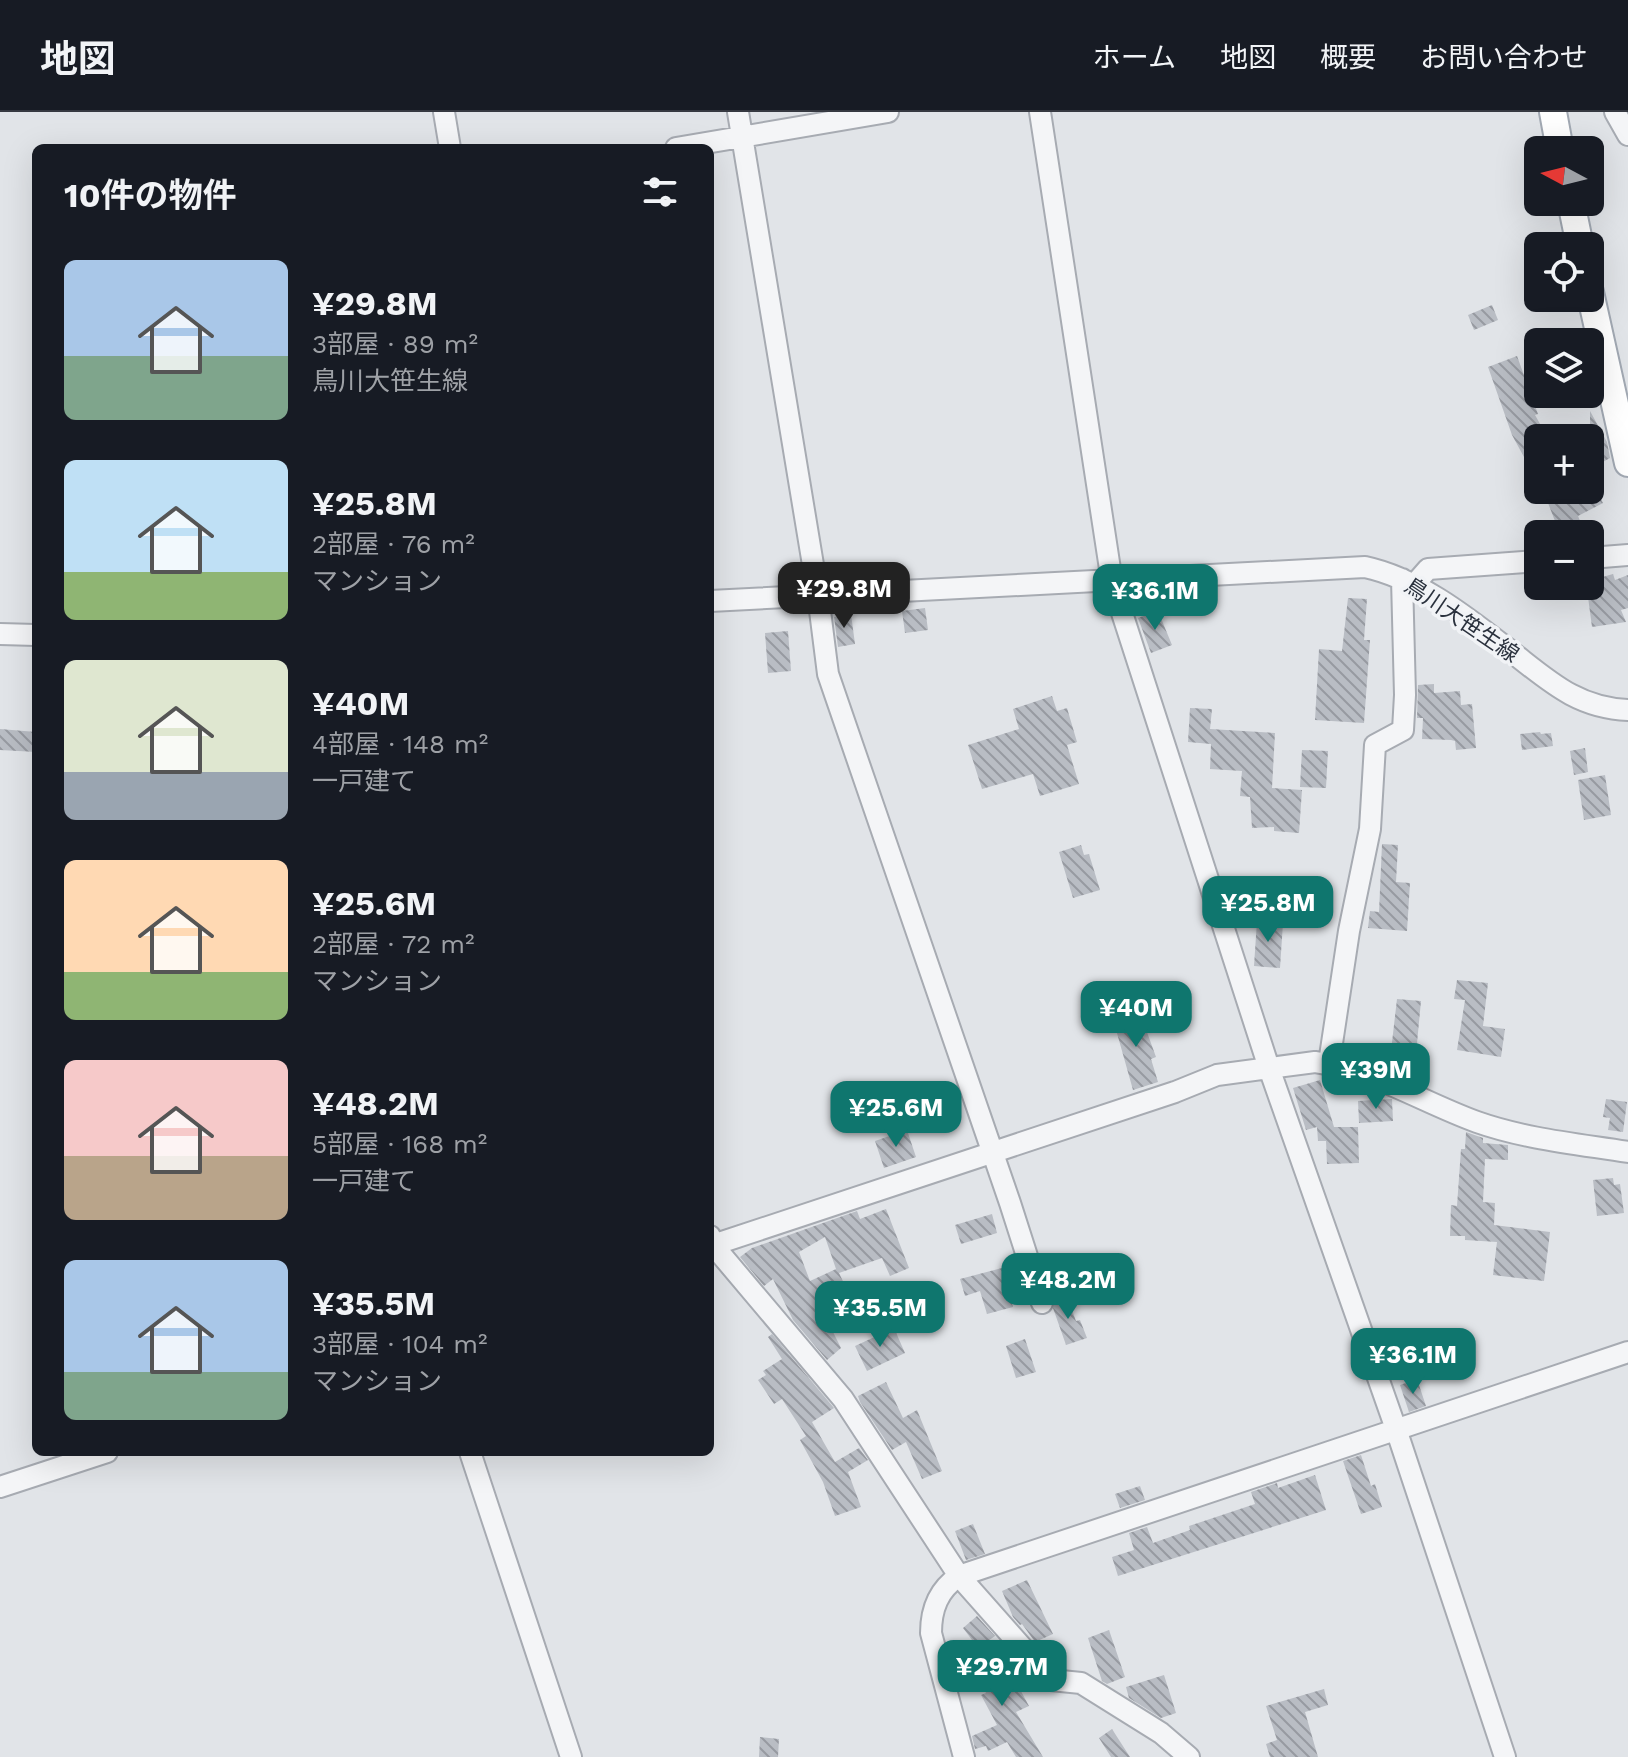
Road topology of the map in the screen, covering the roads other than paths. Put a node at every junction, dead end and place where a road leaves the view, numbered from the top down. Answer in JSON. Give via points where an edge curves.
{"nodes":[{"id":1,"x":444,"y":112,"type":"edge"},
{"id":2,"x":738,"y":112,"type":"edge"},
{"id":3,"x":888,"y":112,"type":"edge"},
{"id":4,"x":1040,"y":112,"type":"edge"},
{"id":5,"x":1553,"y":112,"type":"edge"},
{"id":6,"x":1615,"y":112,"type":"edge"},
{"id":7,"x":1628,"y":135,"type":"edge"},
{"id":8,"x":742,"y":136,"type":"junction"},
{"id":9,"x":1557,"y":136,"type":"edge"},
{"id":10,"x":449,"y":144,"type":"edge"},
{"id":11,"x":698,"y":144,"type":"edge"},
{"id":12,"x":1594,"y":312,"type":"edge"},
{"id":13,"x":1628,"y":463,"type":"edge"},
{"id":14,"x":1628,"y":555,"type":"edge"},
{"id":15,"x":1604,"y":557,"type":"edge"},
{"id":16,"x":1524,"y":562,"type":"edge"},
{"id":17,"x":1112,"y":582,"type":"junction"},
{"id":18,"x":1408,"y":582,"type":"junction"},
{"id":19,"x":818,"y":595,"type":"junction"},
{"id":20,"x":714,"y":601,"type":"edge"},
{"id":21,"x":0,"y":634,"type":"edge"},
{"id":22,"x":32,"y":635,"type":"edge"},
{"id":23,"x":1628,"y":710,"type":"edge"},
{"id":24,"x":1329,"y":1063,"type":"junction"},
{"id":25,"x":1269,"y":1068,"type":"junction"},
{"id":26,"x":993,"y":1152,"type":"junction"},
{"id":27,"x":1628,"y":1152,"type":"edge"},
{"id":28,"x":714,"y":1241,"type":"edge"},
{"id":29,"x":714,"y":1246,"type":"edge"},
{"id":30,"x":1042,"y":1303,"type":"dead end"},
{"id":31,"x":1628,"y":1352,"type":"edge"},
{"id":32,"x":1396,"y":1429,"type":"junction"},
{"id":33,"x":95,"y":1456,"type":"edge"},
{"id":34,"x":471,"y":1456,"type":"edge"},
{"id":35,"x":0,"y":1487,"type":"edge"},
{"id":36,"x":959,"y":1576,"type":"junction"},
{"id":37,"x":571,"y":1757,"type":"edge"},
{"id":38,"x":964,"y":1757,"type":"edge"},
{"id":39,"x":1189,"y":1757,"type":"edge"},
{"id":40,"x":1505,"y":1757,"type":"edge"}],
"edges":[{"from":1,"to":10,"type":"street"},
{"from":2,"to":8,"type":"street"},
{"from":3,"to":8,"type":"street"},
{"from":4,"to":17,"type":"street"},
{"from":5,"to":9,"type":"main road"},
{"from":6,"to":7,"type":"street"},
{"from":8,"to":11,"type":"street"},
{"from":8,"to":19,"type":"street"},
{"from":12,"to":13,"type":"main road"},
{"from":14,"to":15,"type":"street"},
{"from":16,"to":18,"type":"street","via":[[1428,569]]},
{"from":17,"to":18,"type":"street","name":"鳥川大笹生線","via":[[1347,566],[1383,571]]},
{"from":17,"to":19,"type":"street","name":"鳥川大笹生線"},
{"from":17,"to":25,"type":"street"},
{"from":18,"to":23,"type":"street","name":"鳥川大笹生線","via":[[1573,697]]},
{"from":18,"to":24,"type":"street","via":[[1403,730],[1375,745],[1370,829]]},
{"from":19,"to":20,"type":"street","name":"鳥川大笹生線"},
{"from":19,"to":26,"type":"street","via":[[828,674]]},
{"from":21,"to":22,"type":"street"},
{"from":24,"to":25,"type":"street"},
{"from":24,"to":27,"type":"street","via":[[1478,1123]]},
{"from":25,"to":26,"type":"street","via":[[1210,1077]]},
{"from":25,"to":32,"type":"street"},
{"from":26,"to":28,"type":"street"},
{"from":26,"to":30,"type":"street"},
{"from":29,"to":36,"type":"street","via":[[843,1399]]},
{"from":31,"to":32,"type":"street"},
{"from":32,"to":36,"type":"street"},
{"from":32,"to":40,"type":"street"},
{"from":33,"to":35,"type":"street"},
{"from":34,"to":37,"type":"street"},
{"from":36,"to":38,"type":"street","via":[[937,1600],[931,1633]]},
{"from":36,"to":39,"type":"street","via":[[1051,1680],[1081,1683]]}]}
